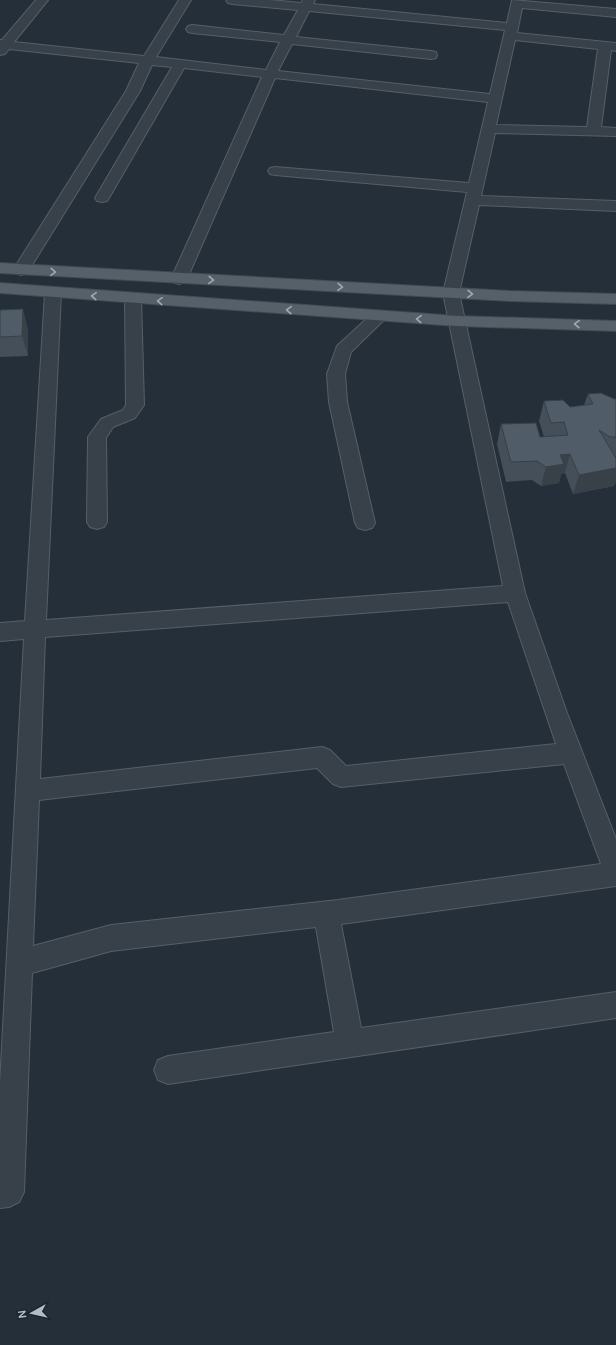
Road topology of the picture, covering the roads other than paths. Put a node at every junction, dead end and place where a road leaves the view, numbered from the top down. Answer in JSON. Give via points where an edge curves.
{"nodes":[{"id":1,"x":42,"y":0,"type":"edge"},
{"id":2,"x":185,"y":0,"type":"edge"},
{"id":3,"x":232,"y":0,"type":"edge"},
{"id":4,"x":518,"y":2,"type":"edge"},
{"id":5,"x":307,"y":4,"type":"edge"},
{"id":6,"x":616,"y":13,"type":"edge"},
{"id":7,"x":192,"y":29,"type":"dead end"},
{"id":8,"x":511,"y":31,"type":"junction"},
{"id":9,"x":289,"y":40,"type":"junction"},
{"id":10,"x":2,"y":46,"type":"edge"},
{"id":11,"x":610,"y":46,"type":"edge"},
{"id":12,"x":431,"y":55,"type":"dead end"},
{"id":13,"x":147,"y":61,"type":"junction"},
{"id":14,"x":180,"y":64,"type":"junction"},
{"id":15,"x":270,"y":74,"type":"junction"},
{"id":16,"x":495,"y":99,"type":"junction"},
{"id":17,"x":488,"y":129,"type":"junction"},
{"id":18,"x":593,"y":132,"type":"junction"},
{"id":19,"x":616,"y":132,"type":"edge"},
{"id":20,"x":275,"y":171,"type":"dead end"},
{"id":21,"x":474,"y":194,"type":"junction"},
{"id":22,"x":102,"y":198,"type":"dead end"},
{"id":23,"x":616,"y":206,"type":"edge"},
{"id":24,"x":0,"y":268,"type":"edge"},
{"id":25,"x":21,"y":270,"type":"junction"},
{"id":26,"x":178,"y":279,"type":"junction"},
{"id":27,"x":0,"y":288,"type":"edge"},
{"id":28,"x":54,"y":293,"type":"junction"},
{"id":29,"x":451,"y":293,"type":"junction"},
{"id":30,"x":133,"y":299,"type":"junction"},
{"id":31,"x":616,"y":299,"type":"edge"},
{"id":32,"x":380,"y":316,"type":"junction"},
{"id":33,"x":457,"y":321,"type":"junction"},
{"id":34,"x":616,"y":326,"type":"edge"},
{"id":35,"x":97,"y":522,"type":"dead end"},
{"id":36,"x":365,"y":523,"type":"dead end"},
{"id":37,"x":515,"y":593,"type":"junction"},
{"id":38,"x":35,"y":629,"type":"junction"},
{"id":39,"x":0,"y":632,"type":"edge"},
{"id":40,"x":572,"y":753,"type":"junction"},
{"id":41,"x":28,"y":791,"type":"junction"},
{"id":42,"x":616,"y":873,"type":"edge"},
{"id":43,"x":326,"y":913,"type":"junction"},
{"id":44,"x":20,"y":963,"type":"junction"},
{"id":45,"x":616,"y":1005,"type":"edge"},
{"id":46,"x":350,"y":1044,"type":"junction"},
{"id":47,"x":168,"y":1070,"type":"dead end"},
{"id":48,"x":0,"y":1193,"type":"edge"}],
"edges":[{"from":1,"to":10,"type":"street"},
{"from":2,"to":13,"type":"street"},
{"from":3,"to":5,"type":"street"},
{"from":4,"to":6,"type":"street"},
{"from":4,"to":8,"type":"street"},
{"from":5,"to":8,"type":"street"},
{"from":5,"to":9,"type":"street"},
{"from":7,"to":9,"type":"street"},
{"from":8,"to":11,"type":"street"},
{"from":8,"to":16,"type":"street"},
{"from":9,"to":12,"type":"street"},
{"from":9,"to":15,"type":"street"},
{"from":10,"to":13,"type":"street"},
{"from":11,"to":18,"type":"street"},
{"from":13,"to":14,"type":"street"},
{"from":13,"to":25,"type":"street","via":[[133,91]]},
{"from":14,"to":15,"type":"street"},
{"from":14,"to":22,"type":"street"},
{"from":15,"to":16,"type":"street"},
{"from":15,"to":26,"type":"street"},
{"from":16,"to":17,"type":"street"},
{"from":17,"to":18,"type":"street"},
{"from":17,"to":21,"type":"street"},
{"from":18,"to":19,"type":"street"},
{"from":20,"to":21,"type":"street"},
{"from":21,"to":23,"type":"street"},
{"from":21,"to":29,"type":"street"},
{"from":24,"to":25,"type":"main road"},
{"from":25,"to":26,"type":"main road","one_way":true},
{"from":26,"to":29,"type":"main road","one_way":true},
{"from":27,"to":28,"type":"main road"},
{"from":30,"to":28,"type":"main road","one_way":true},
{"from":28,"to":38,"type":"street"},
{"from":29,"to":31,"type":"main road","one_way":true},
{"from":29,"to":33,"type":"street"},
{"from":32,"to":30,"type":"main road","one_way":true},
{"from":30,"to":35,"type":"street","via":[[135,405],[129,414],[107,423],[97,437]]},
{"from":33,"to":32,"type":"main road","one_way":true},
{"from":32,"to":36,"type":"street","via":[[343,350],[336,374],[338,402]]},
{"from":34,"to":33,"type":"main road","one_way":true},
{"from":33,"to":37,"type":"street"},
{"from":37,"to":38,"type":"street"},
{"from":37,"to":40,"type":"street"},
{"from":38,"to":39,"type":"street"},
{"from":38,"to":41,"type":"street"},
{"from":40,"to":41,"type":"street","via":[[341,777],[322,757]]},
{"from":40,"to":42,"type":"street"},
{"from":41,"to":44,"type":"street"},
{"from":42,"to":43,"type":"street"},
{"from":43,"to":44,"type":"street","via":[[111,938]]},
{"from":43,"to":46,"type":"street"},
{"from":44,"to":48,"type":"street","via":[[9,1192]]},
{"from":45,"to":46,"type":"street"},
{"from":46,"to":47,"type":"street"}]}
